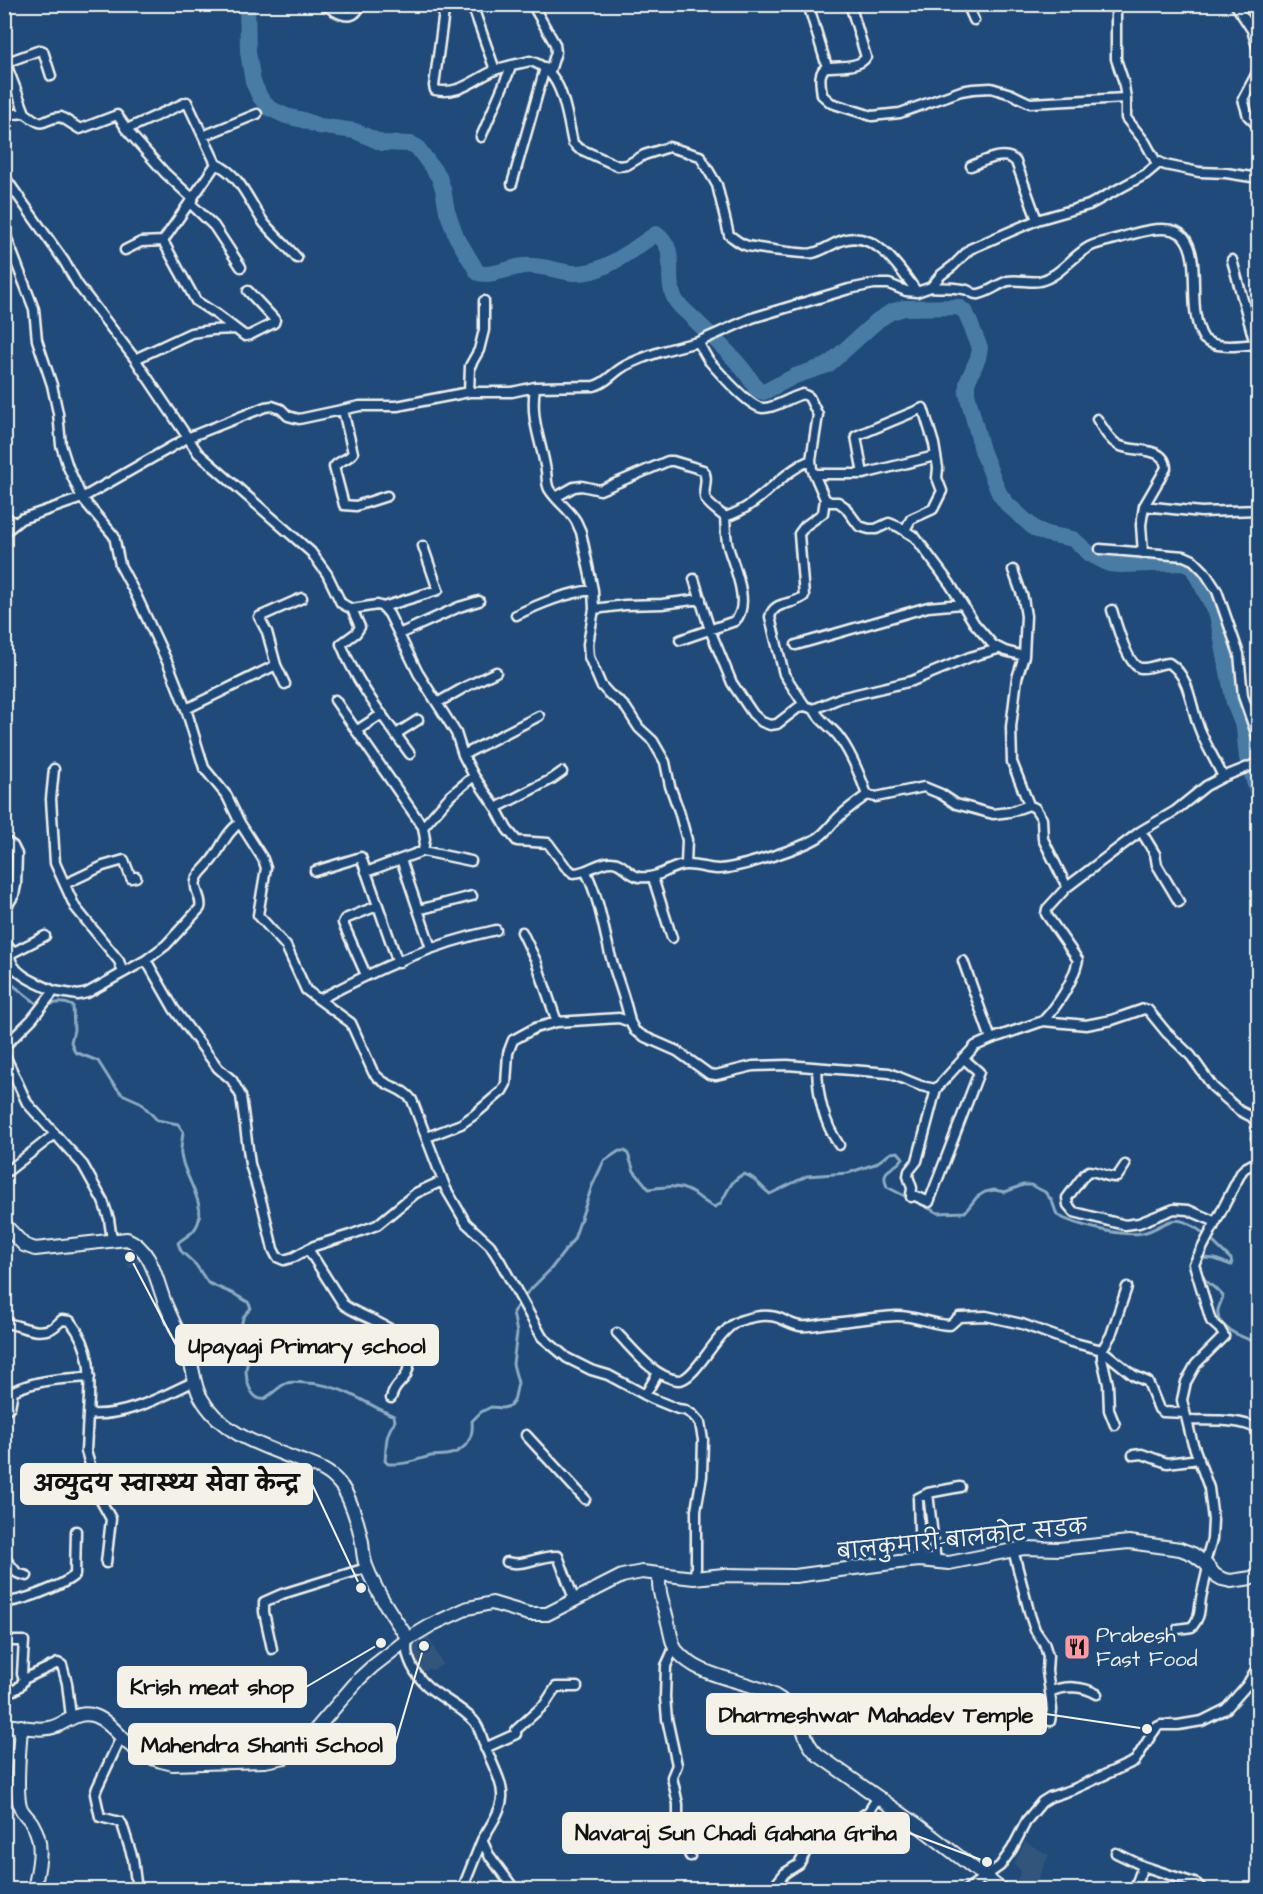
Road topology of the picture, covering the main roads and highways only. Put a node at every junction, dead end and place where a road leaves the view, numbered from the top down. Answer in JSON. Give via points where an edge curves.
{"nodes":[{"id":1,"x":4,"y":1224,"type":"edge"},
{"id":2,"x":660,"y":1574,"type":"junction"},
{"id":3,"x":1258,"y":1577,"type":"edge"},
{"id":4,"x":408,"y":1639,"type":"junction"},
{"id":5,"x":4,"y":1725,"type":"edge"},
{"id":6,"x":21,"y":1726,"type":"junction"},
{"id":7,"x":34,"y":1890,"type":"edge"},
{"id":8,"x":1002,"y":1890,"type":"edge"}],
"edges":[{"from":1,"to":4,"type":"main road","via":[[24,1245],[35,1249],[112,1240],[136,1242],[149,1261],[207,1406],[232,1431],[320,1467],[341,1484],[362,1540],[366,1568],[383,1603]]},
{"from":2,"to":3,"type":"main road","name":"बालकुमारी-बालकोट सडक","via":[[694,1578],[795,1576],[920,1560],[964,1561],[1024,1548],[1129,1542],[1193,1554],[1222,1579]]},
{"from":2,"to":4,"type":"main road","name":"बालकुमारी-बालकोट सडक","via":[[634,1572],[622,1576],[547,1614],[482,1604]]},
{"from":2,"to":8,"type":"main road","via":[[658,1589],[674,1648],[703,1669],[767,1692],[789,1706],[801,1722],[810,1748]]},
{"from":4,"to":6,"type":"main road","name":"बालकुमारी-बालकोट सडक","via":[[360,1678],[299,1749],[278,1760],[173,1764],[156,1760],[131,1747],[93,1714],[71,1717],[55,1727]]},
{"from":5,"to":6,"type":"main road"},
{"from":6,"to":7,"type":"main road","via":[[18,1794],[40,1845]]}]}
